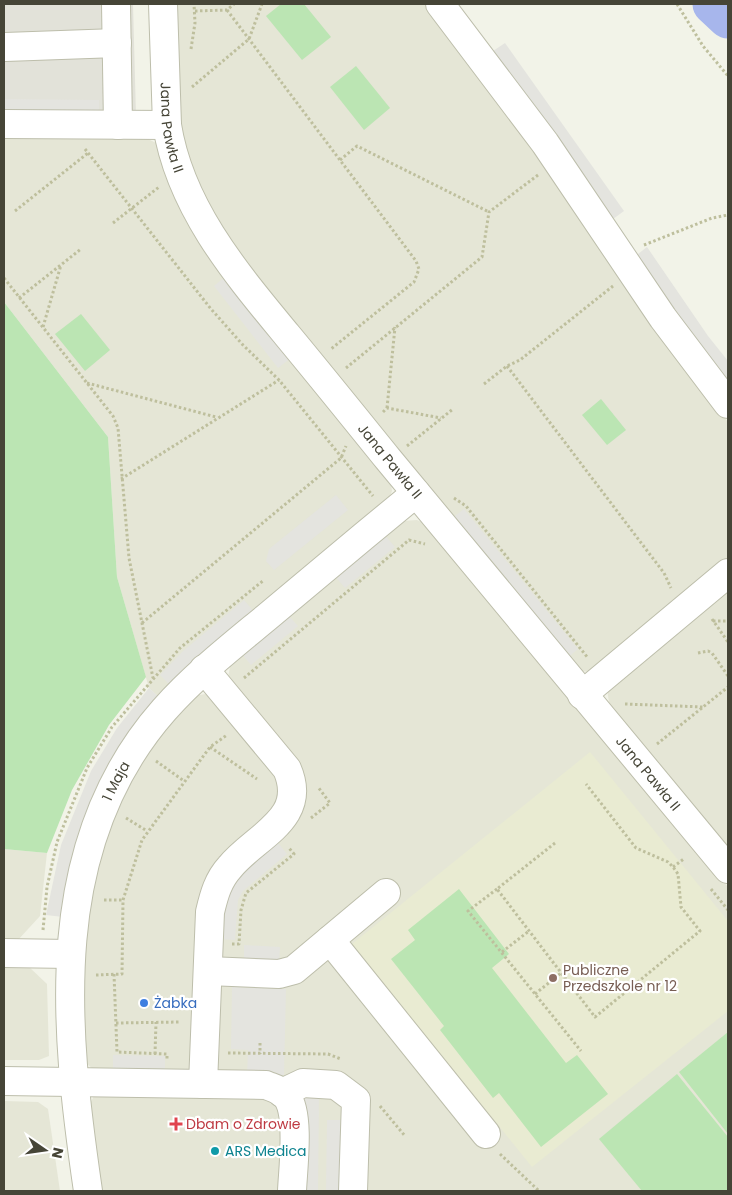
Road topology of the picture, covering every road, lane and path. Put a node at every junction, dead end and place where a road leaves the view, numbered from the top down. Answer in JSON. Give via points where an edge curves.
{"nodes":[{"id":1,"x":116,"y":4,"type":"edge"},
{"id":2,"x":163,"y":4,"type":"edge"},
{"id":3,"x":194,"y":4,"type":"edge"},
{"id":4,"x":234,"y":4,"type":"edge"},
{"id":5,"x":262,"y":4,"type":"edge"},
{"id":6,"x":440,"y":4,"type":"edge"},
{"id":7,"x":678,"y":4,"type":"edge"},
{"id":8,"x":227,"y":10,"type":"junction"},
{"id":9,"x":195,"y":12,"type":"junction"},
{"id":10,"x":249,"y":39,"type":"junction"},
{"id":11,"x":117,"y":43,"type":"junction"},
{"id":12,"x":5,"y":47,"type":"edge"},
{"id":13,"x":191,"y":51,"type":"dead end"},
{"id":14,"x":728,"y":76,"type":"edge"},
{"id":15,"x":192,"y":81,"type":"dead end"},
{"id":16,"x":192,"y":88,"type":"junction"},
{"id":17,"x":192,"y":96,"type":"dead end"},
{"id":18,"x":4,"y":124,"type":"edge"},
{"id":19,"x":118,"y":124,"type":"junction"},
{"id":20,"x":167,"y":125,"type":"junction"},
{"id":21,"x":83,"y":146,"type":"dead end"},
{"id":22,"x":88,"y":153,"type":"junction"},
{"id":23,"x":340,"y":160,"type":"junction"},
{"id":24,"x":542,"y":172,"type":"dead end"},
{"id":25,"x":165,"y":182,"type":"dead end"},
{"id":26,"x":132,"y":208,"type":"junction"},
{"id":27,"x":15,"y":211,"type":"dead end"},
{"id":28,"x":489,"y":212,"type":"junction"},
{"id":29,"x":728,"y":215,"type":"edge"},
{"id":30,"x":113,"y":223,"type":"dead end"},
{"id":31,"x":81,"y":248,"type":"dead end"},
{"id":32,"x":621,"y":256,"type":"junction"},
{"id":33,"x":61,"y":264,"type":"junction"},
{"id":34,"x":4,"y":278,"type":"edge"},
{"id":35,"x":617,"y":283,"type":"dead end"},
{"id":36,"x":19,"y":298,"type":"junction"},
{"id":37,"x":43,"y":327,"type":"junction"},
{"id":38,"x":395,"y":327,"type":"junction"},
{"id":39,"x":325,"y":342,"type":"dead end"},
{"id":40,"x":331,"y":350,"type":"junction"},
{"id":41,"x":335,"y":354,"type":"dead end"},
{"id":42,"x":343,"y":364,"type":"dead end"},
{"id":43,"x":507,"y":366,"type":"junction"},
{"id":44,"x":346,"y":368,"type":"junction"},
{"id":45,"x":352,"y":375,"type":"dead end"},
{"id":46,"x":279,"y":380,"type":"junction"},
{"id":47,"x":87,"y":382,"type":"junction"},
{"id":48,"x":484,"y":384,"type":"dead end"},
{"id":49,"x":728,"y":404,"type":"edge"},
{"id":50,"x":387,"y":408,"type":"junction"},
{"id":51,"x":453,"y":410,"type":"dead end"},
{"id":52,"x":374,"y":414,"type":"junction"},
{"id":53,"x":216,"y":418,"type":"junction"},
{"id":54,"x":388,"y":418,"type":"dead end"},
{"id":55,"x":442,"y":418,"type":"junction"},
{"id":56,"x":404,"y":438,"type":"dead end"},
{"id":57,"x":399,"y":452,"type":"junction"},
{"id":58,"x":416,"y":452,"type":"dead end"},
{"id":59,"x":341,"y":458,"type":"junction"},
{"id":60,"x":121,"y":479,"type":"junction"},
{"id":61,"x":448,"y":490,"type":"dead end"},
{"id":62,"x":416,"y":493,"type":"junction"},
{"id":63,"x":377,"y":502,"type":"dead end"},
{"id":64,"x":430,"y":551,"type":"dead end"},
{"id":65,"x":728,"y":573,"type":"edge"},
{"id":66,"x":672,"y":589,"type":"dead end"},
{"id":67,"x":710,"y":615,"type":"dead end"},
{"id":68,"x":728,"y":620,"type":"edge"},
{"id":69,"x":712,"y":621,"type":"junction"},
{"id":70,"x":142,"y":623,"type":"junction"},
{"id":71,"x":728,"y":642,"type":"edge"},
{"id":72,"x":698,"y":653,"type":"dead end"},
{"id":73,"x":204,"y":669,"type":"junction"},
{"id":74,"x":728,"y":676,"type":"edge"},
{"id":75,"x":592,"y":686,"type":"junction"},
{"id":76,"x":728,"y":687,"type":"edge"},
{"id":77,"x":225,"y":694,"type":"junction"},
{"id":78,"x":176,"y":698,"type":"junction"},
{"id":79,"x":625,"y":704,"type":"junction"},
{"id":80,"x":703,"y":707,"type":"junction"},
{"id":81,"x":630,"y":711,"type":"dead end"},
{"id":82,"x":231,"y":732,"type":"dead end"},
{"id":83,"x":652,"y":738,"type":"dead end"},
{"id":84,"x":657,"y":744,"type":"junction"},
{"id":85,"x":210,"y":747,"type":"junction"},
{"id":86,"x":663,"y":752,"type":"dead end"},
{"id":87,"x":148,"y":755,"type":"dead end"},
{"id":88,"x":258,"y":779,"type":"dead end"},
{"id":89,"x":184,"y":781,"type":"junction"},
{"id":90,"x":312,"y":781,"type":"dead end"},
{"id":91,"x":586,"y":784,"type":"dead end"},
{"id":92,"x":118,"y":812,"type":"dead end"},
{"id":93,"x":307,"y":814,"type":"dead end"},
{"id":94,"x":147,"y":831,"type":"junction"},
{"id":95,"x":285,"y":843,"type":"dead end"},
{"id":96,"x":555,"y":843,"type":"dead end"},
{"id":97,"x":679,"y":850,"type":"dead end"},
{"id":98,"x":685,"y":858,"type":"junction"},
{"id":99,"x":691,"y":865,"type":"dead end"},
{"id":100,"x":673,"y":868,"type":"junction"},
{"id":101,"x":719,"y":878,"type":"edge"},
{"id":102,"x":497,"y":889,"type":"junction"},
{"id":103,"x":386,"y":892,"type":"dead end"},
{"id":104,"x":98,"y":900,"type":"dead end"},
{"id":105,"x":123,"y":900,"type":"junction"},
{"id":106,"x":728,"y":910,"type":"edge"},
{"id":107,"x":529,"y":931,"type":"junction"},
{"id":108,"x":330,"y":940,"type":"junction"},
{"id":109,"x":230,"y":944,"type":"dead end"},
{"id":110,"x":502,"y":952,"type":"junction"},
{"id":111,"x":4,"y":953,"type":"edge"},
{"id":112,"x":70,"y":954,"type":"junction"},
{"id":113,"x":208,"y":971,"type":"junction"},
{"id":114,"x":561,"y":973,"type":"junction"},
{"id":115,"x":114,"y":974,"type":"junction"},
{"id":116,"x":91,"y":975,"type":"dead end"},
{"id":117,"x":535,"y":994,"type":"junction"},
{"id":118,"x":156,"y":1022,"type":"junction"},
{"id":119,"x":206,"y":1022,"type":"junction"},
{"id":120,"x":116,"y":1023,"type":"junction"},
{"id":121,"x":260,"y":1043,"type":"dead end"},
{"id":122,"x":580,"y":1051,"type":"dead end"},
{"id":123,"x":222,"y":1053,"type":"dead end"},
{"id":124,"x":155,"y":1054,"type":"junction"},
{"id":125,"x":260,"y":1054,"type":"junction"},
{"id":126,"x":347,"y":1066,"type":"dead end"},
{"id":127,"x":4,"y":1081,"type":"edge"},
{"id":128,"x":72,"y":1081,"type":"junction"},
{"id":129,"x":167,"y":1084,"type":"junction"},
{"id":130,"x":203,"y":1084,"type":"junction"},
{"id":131,"x":282,"y":1093,"type":"junction"},
{"id":132,"x":376,"y":1101,"type":"dead end"},
{"id":133,"x":486,"y":1134,"type":"joint"},
{"id":134,"x":406,"y":1136,"type":"dead end"},
{"id":135,"x":88,"y":1191,"type":"edge"},
{"id":136,"x":292,"y":1191,"type":"edge"},
{"id":137,"x":353,"y":1191,"type":"edge"},
{"id":138,"x":539,"y":1191,"type":"edge"}],
"edges":[{"from":1,"to":11,"type":"street"},
{"from":2,"to":20,"type":"street","name":"Jana Pawła II"},
{"from":3,"to":9,"type":"path"},
{"from":4,"to":8,"type":"path"},
{"from":5,"to":10,"type":"path"},
{"from":6,"to":32,"type":"street","via":[[545,143]]},
{"from":7,"to":14,"type":"path","via":[[703,46]]},
{"from":8,"to":9,"type":"path"},
{"from":8,"to":10,"type":"path"},
{"from":9,"to":13,"type":"path"},
{"from":10,"to":16,"type":"path"},
{"from":10,"to":23,"type":"path"},
{"from":11,"to":12,"type":"street"},
{"from":11,"to":19,"type":"street"},
{"from":15,"to":16,"type":"path"},
{"from":16,"to":17,"type":"path"},
{"from":18,"to":19,"type":"street"},
{"from":19,"to":20,"type":"street"},
{"from":20,"to":52,"type":"street","name":"Jana Pawła II","via":[[183,185],[222,251],[252,292]]},
{"from":21,"to":22,"type":"path"},
{"from":22,"to":26,"type":"path"},
{"from":22,"to":27,"type":"path"},
{"from":23,"to":28,"type":"path","via":[[357,146]]},
{"from":23,"to":40,"type":"path","via":[[419,269],[414,282]]},
{"from":24,"to":28,"type":"path"},
{"from":25,"to":26,"type":"path"},
{"from":26,"to":30,"type":"path"},
{"from":26,"to":46,"type":"path","via":[[211,309]]},
{"from":28,"to":38,"type":"path","via":[[482,257]]},
{"from":29,"to":32,"type":"path","via":[[653,240]]},
{"from":31,"to":33,"type":"path"},
{"from":32,"to":49,"type":"street","via":[[662,318]]},
{"from":33,"to":36,"type":"path"},
{"from":33,"to":37,"type":"path"},
{"from":34,"to":36,"type":"path"},
{"from":35,"to":43,"type":"path","via":[[520,360]]},
{"from":36,"to":37,"type":"path"},
{"from":37,"to":47,"type":"path"},
{"from":38,"to":44,"type":"path"},
{"from":38,"to":50,"type":"path"},
{"from":39,"to":40,"type":"path"},
{"from":40,"to":41,"type":"path"},
{"from":42,"to":44,"type":"path"},
{"from":43,"to":48,"type":"path"},
{"from":43,"to":66,"type":"path","via":[[664,573]]},
{"from":44,"to":45,"type":"path"},
{"from":46,"to":53,"type":"path"},
{"from":46,"to":59,"type":"path"},
{"from":47,"to":53,"type":"path"},
{"from":47,"to":60,"type":"path","via":[[113,416],[118,428]]},
{"from":50,"to":52,"type":"path"},
{"from":50,"to":55,"type":"path"},
{"from":51,"to":55,"type":"path"},
{"from":52,"to":54,"type":"path"},
{"from":52,"to":57,"type":"street","name":"Jana Pawła II"},
{"from":52,"to":59,"type":"path","via":[[349,440]]},
{"from":53,"to":60,"type":"path"},
{"from":55,"to":57,"type":"path"},
{"from":56,"to":57,"type":"path"},
{"from":57,"to":58,"type":"path"},
{"from":57,"to":62,"type":"street","name":"Jana Pawła II"},
{"from":59,"to":63,"type":"path"},
{"from":59,"to":70,"type":"path"},
{"from":60,"to":70,"type":"path","via":[[129,558]]},
{"from":61,"to":75,"type":"path","via":[[466,506]]},
{"from":62,"to":73,"type":"street","name":"1 Maja"},
{"from":62,"to":75,"type":"street","name":"Jana Pawła II"},
{"from":64,"to":77,"type":"path","via":[[424,543],[409,540]]},
{"from":65,"to":75,"type":"street"},
{"from":67,"to":69,"type":"path"},
{"from":68,"to":69,"type":"path"},
{"from":69,"to":71,"type":"path"},
{"from":70,"to":78,"type":"path","via":[[153,678]]},
{"from":72,"to":74,"type":"path","via":[[712,653]]},
{"from":73,"to":77,"type":"street"},
{"from":73,"to":78,"type":"street","name":"1 Maja"},
{"from":75,"to":79,"type":"path"},
{"from":75,"to":101,"type":"street","name":"Jana Pawła II"},
{"from":76,"to":80,"type":"path"},
{"from":77,"to":113,"type":"street","via":[[287,769],[293,786],[291,802],[282,820],[231,865],[220,880],[210,912]]},
{"from":78,"to":112,"type":"street","name":"1 Maja","via":[[150,728],[124,767],[92,836],[80,882]]},
{"from":79,"to":80,"type":"path"},
{"from":79,"to":81,"type":"path"},
{"from":80,"to":84,"type":"path"},
{"from":82,"to":85,"type":"path"},
{"from":83,"to":84,"type":"path"},
{"from":84,"to":86,"type":"path"},
{"from":85,"to":88,"type":"path"},
{"from":85,"to":89,"type":"path"},
{"from":87,"to":89,"type":"path"},
{"from":89,"to":94,"type":"path"},
{"from":90,"to":93,"type":"path","via":[[330,803],[312,819]]},
{"from":91,"to":100,"type":"path","via":[[636,848],[668,862]]},
{"from":92,"to":94,"type":"path"},
{"from":94,"to":105,"type":"path"},
{"from":95,"to":109,"type":"path","via":[[294,854],[246,893],[241,910],[239,944]]},
{"from":96,"to":102,"type":"path"},
{"from":97,"to":98,"type":"path"},
{"from":98,"to":99,"type":"path"},
{"from":98,"to":100,"type":"path"},
{"from":100,"to":114,"type":"path","via":[[678,874],[681,907],[700,931],[596,1017]]},
{"from":101,"to":106,"type":"path"},
{"from":102,"to":107,"type":"path"},
{"from":102,"to":110,"type":"path","via":[[468,911]]},
{"from":103,"to":108,"type":"street"},
{"from":104,"to":105,"type":"path"},
{"from":105,"to":115,"type":"path","via":[[122,974]]},
{"from":107,"to":110,"type":"path"},
{"from":107,"to":114,"type":"path"},
{"from":108,"to":113,"type":"street","via":[[294,970],[279,974]]},
{"from":108,"to":133,"type":"street"},
{"from":110,"to":117,"type":"path"},
{"from":111,"to":112,"type":"street"},
{"from":112,"to":128,"type":"street","name":"1 Maja"},
{"from":113,"to":119,"type":"street"},
{"from":114,"to":117,"type":"path"},
{"from":115,"to":116,"type":"path"},
{"from":115,"to":120,"type":"path"},
{"from":117,"to":122,"type":"path"},
{"from":118,"to":119,"type":"path"},
{"from":118,"to":120,"type":"path"},
{"from":118,"to":124,"type":"path"},
{"from":119,"to":130,"type":"street"},
{"from":120,"to":124,"type":"path","via":[[117,1052]]},
{"from":121,"to":125,"type":"path"},
{"from":123,"to":125,"type":"path"},
{"from":124,"to":129,"type":"path","via":[[168,1054]]},
{"from":125,"to":126,"type":"path","via":[[328,1054],[341,1059]]},
{"from":127,"to":128,"type":"street"},
{"from":128,"to":129,"type":"street"},
{"from":128,"to":135,"type":"street","name":"1 Maja"},
{"from":129,"to":130,"type":"street"},
{"from":130,"to":131,"type":"street","via":[[266,1085]]},
{"from":131,"to":136,"type":"street","via":[[287,1097],[294,1120]]},
{"from":131,"to":137,"type":"street","via":[[303,1083],[336,1085],[356,1100]]},
{"from":132,"to":134,"type":"path"},
{"from":133,"to":138,"type":"path","via":[[504,1159]]}]}
